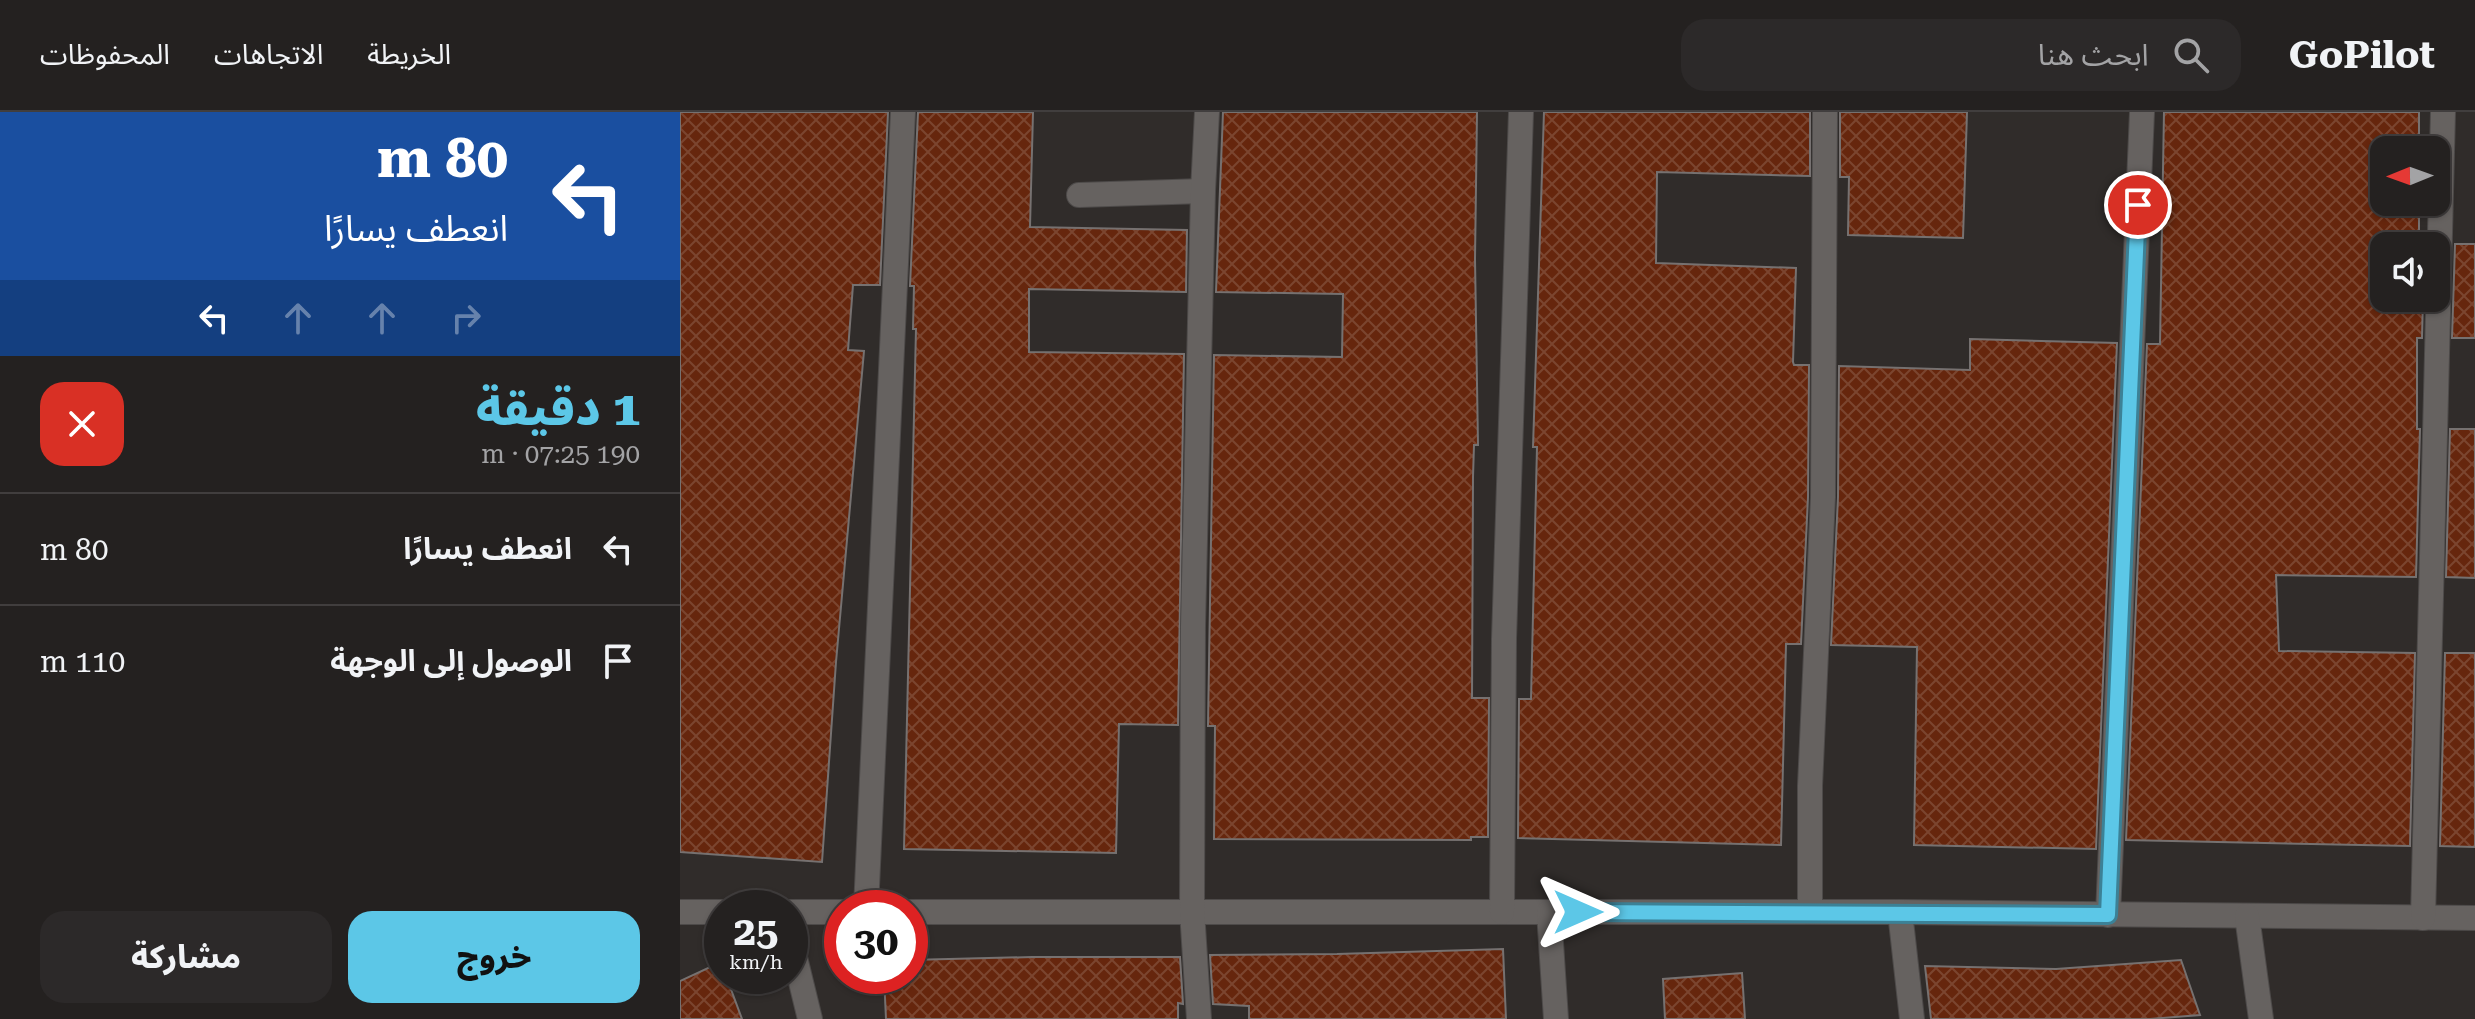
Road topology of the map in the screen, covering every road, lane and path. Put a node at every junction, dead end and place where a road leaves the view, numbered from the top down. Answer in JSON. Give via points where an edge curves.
{"nodes":[{"id":1,"x":903,"y":112,"type":"edge"},
{"id":2,"x":1207,"y":112,"type":"edge"},
{"id":3,"x":1521,"y":112,"type":"edge"},
{"id":4,"x":1825,"y":112,"type":"edge"},
{"id":5,"x":2142,"y":112,"type":"edge"},
{"id":6,"x":2443,"y":112,"type":"edge"},
{"id":7,"x":1203,"y":191,"type":"junction"},
{"id":8,"x":1079,"y":195,"type":"dead end"},
{"id":9,"x":867,"y":890,"type":"edge"},
{"id":10,"x":1192,"y":911,"type":"junction"},
{"id":11,"x":680,"y":912,"type":"edge"},
{"id":12,"x":704,"y":912,"type":"edge"},
{"id":13,"x":928,"y":912,"type":"edge"},
{"id":14,"x":1502,"y":912,"type":"junction"},
{"id":15,"x":1549,"y":912,"type":"junction"},
{"id":16,"x":1810,"y":912,"type":"junction"},
{"id":17,"x":1900,"y":912,"type":"junction"},
{"id":18,"x":2108,"y":915,"type":"junction"},
{"id":19,"x":2247,"y":916,"type":"junction"},
{"id":20,"x":2423,"y":918,"type":"junction"},
{"id":21,"x":2475,"y":918,"type":"edge"},
{"id":22,"x":804,"y":994,"type":"edge"},
{"id":23,"x":810,"y":1019,"type":"edge"},
{"id":24,"x":1199,"y":1019,"type":"edge"},
{"id":25,"x":1556,"y":1019,"type":"edge"},
{"id":26,"x":1912,"y":1019,"type":"edge"},
{"id":27,"x":2261,"y":1019,"type":"edge"}],
"edges":[{"from":1,"to":9,"type":"street"},
{"from":2,"to":7,"type":"street"},
{"from":3,"to":14,"type":"street","via":[[1504,639]]},
{"from":4,"to":16,"type":"street","via":[[1823,497]]},
{"from":5,"to":18,"type":"street"},
{"from":6,"to":20,"type":"street"},
{"from":7,"to":8,"type":"street"},
{"from":7,"to":10,"type":"street"},
{"from":10,"to":13,"type":"street"},
{"from":10,"to":14,"type":"street"},
{"from":10,"to":24,"type":"street"},
{"from":11,"to":12,"type":"street"},
{"from":14,"to":15,"type":"street"},
{"from":15,"to":16,"type":"street"},
{"from":15,"to":25,"type":"street"},
{"from":16,"to":17,"type":"street"},
{"from":17,"to":18,"type":"street"},
{"from":17,"to":26,"type":"street"},
{"from":18,"to":19,"type":"street"},
{"from":19,"to":20,"type":"street"},
{"from":19,"to":27,"type":"street"},
{"from":20,"to":21,"type":"street"},
{"from":22,"to":23,"type":"street"}]}
